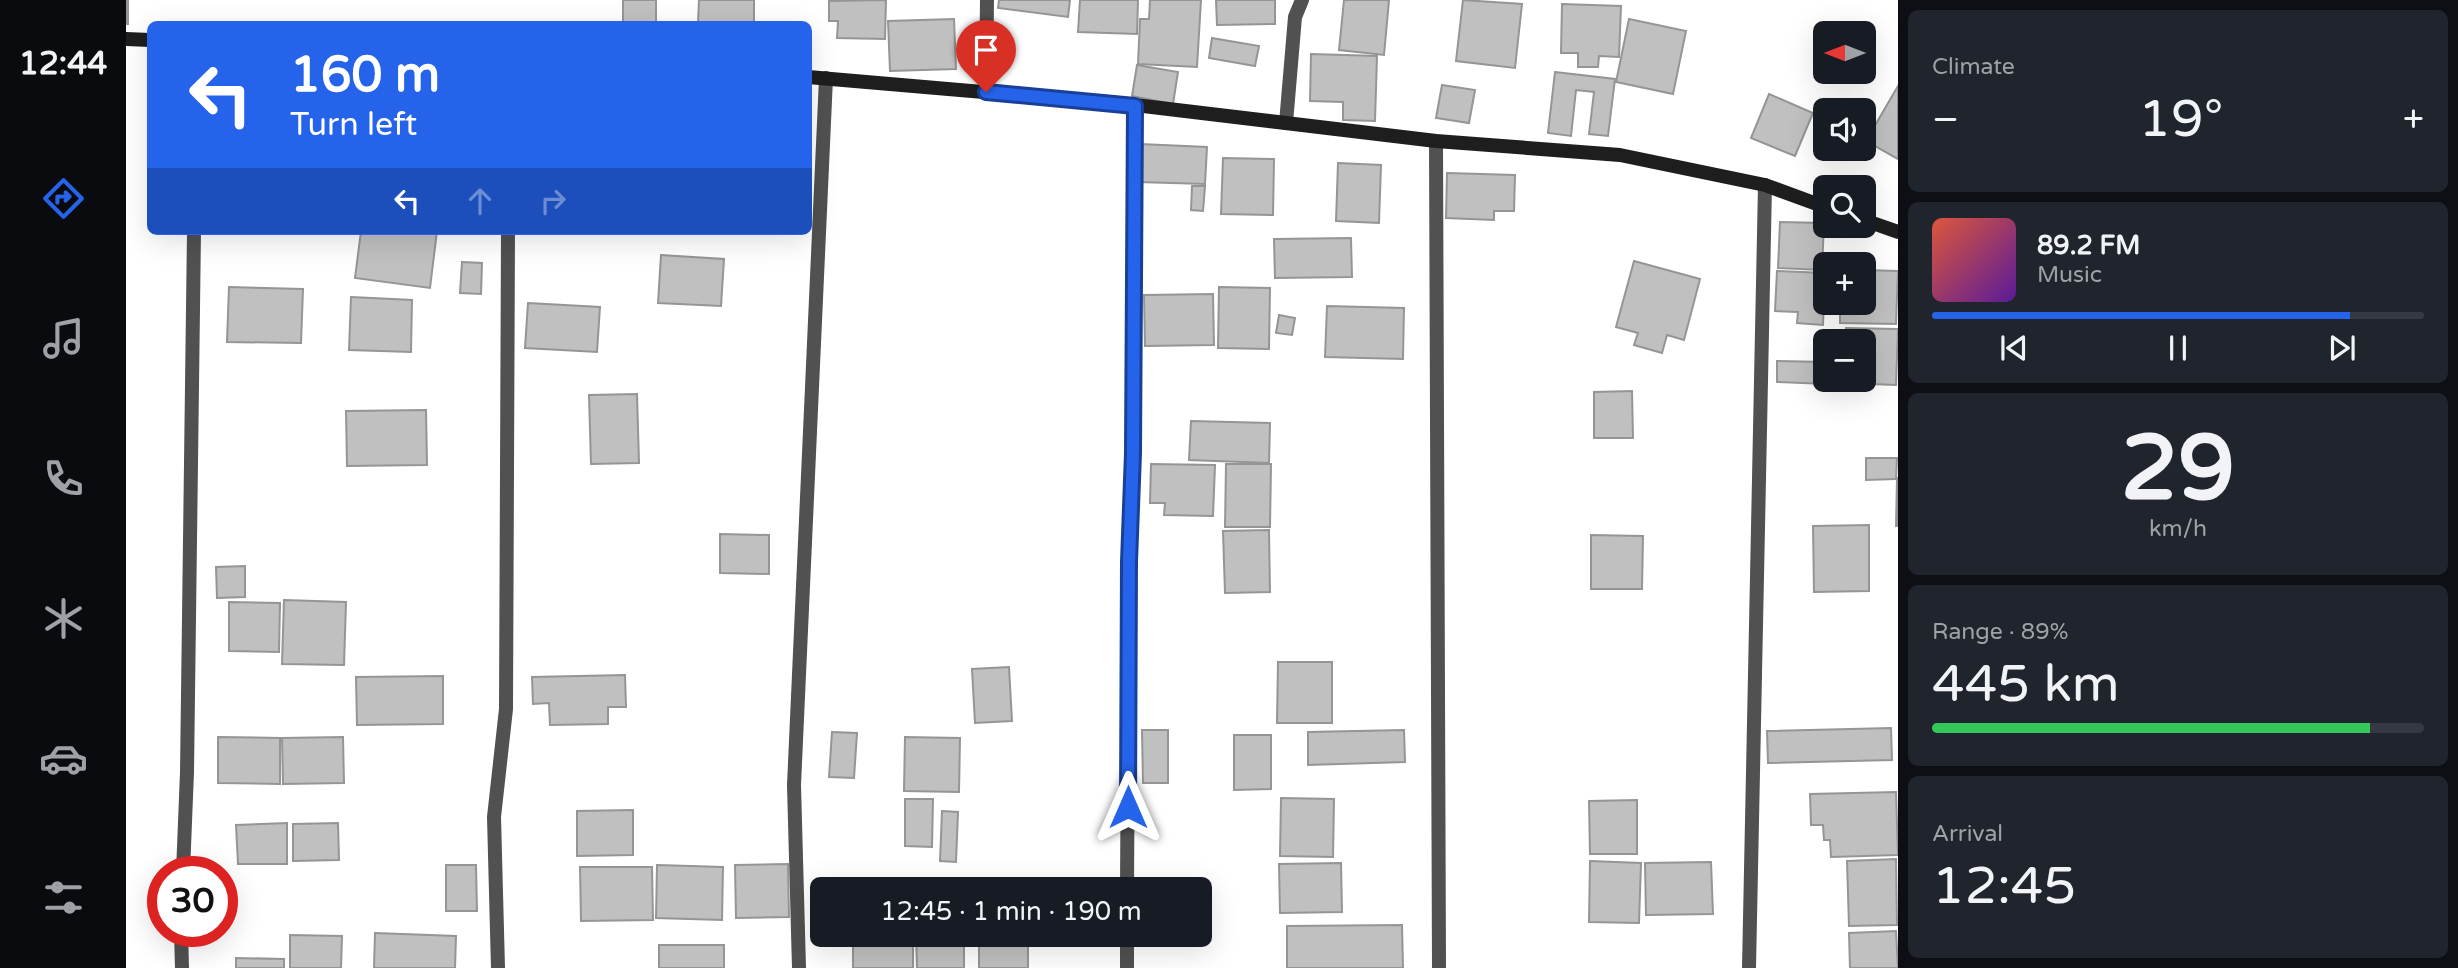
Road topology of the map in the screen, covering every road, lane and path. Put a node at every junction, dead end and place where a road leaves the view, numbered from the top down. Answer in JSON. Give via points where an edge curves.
{"nodes":[{"id":1,"x":987,"y":0,"type":"edge"},
{"id":2,"x":1302,"y":0,"type":"edge"},
{"id":3,"x":126,"y":39,"type":"edge"},
{"id":4,"x":147,"y":40,"type":"edge"},
{"id":5,"x":812,"y":77,"type":"edge"},
{"id":6,"x":826,"y":78,"type":"junction"},
{"id":7,"x":986,"y":92,"type":"junction"},
{"id":8,"x":1135,"y":106,"type":"junction"},
{"id":9,"x":1286,"y":123,"type":"junction"},
{"id":10,"x":1436,"y":141,"type":"junction"},
{"id":11,"x":1765,"y":186,"type":"junction"},
{"id":12,"x":1813,"y":202,"type":"edge"},
{"id":13,"x":1876,"y":224,"type":"edge"},
{"id":14,"x":1898,"y":232,"type":"edge"},
{"id":15,"x":194,"y":235,"type":"edge"},
{"id":16,"x":508,"y":235,"type":"edge"},
{"id":17,"x":184,"y":856,"type":"edge"},
{"id":18,"x":1128,"y":877,"type":"edge"},
{"id":19,"x":181,"y":947,"type":"edge"},
{"id":20,"x":1127,"y":947,"type":"edge"},
{"id":21,"x":182,"y":968,"type":"edge"},
{"id":22,"x":498,"y":968,"type":"edge"},
{"id":23,"x":799,"y":968,"type":"edge"},
{"id":24,"x":1127,"y":968,"type":"edge"},
{"id":25,"x":1439,"y":968,"type":"edge"},
{"id":26,"x":1749,"y":968,"type":"edge"}],
"edges":[{"from":1,"to":7,"type":"street"},
{"from":2,"to":9,"type":"street","via":[[1295,17]]},
{"from":3,"to":4,"type":"street"},
{"from":5,"to":6,"type":"street"},
{"from":6,"to":7,"type":"street"},
{"from":6,"to":23,"type":"street","via":[[794,785]]},
{"from":7,"to":8,"type":"street"},
{"from":8,"to":9,"type":"street"},
{"from":8,"to":18,"type":"street"},
{"from":9,"to":10,"type":"street"},
{"from":10,"to":11,"type":"street","via":[[1620,155]]},
{"from":10,"to":25,"type":"street"},
{"from":11,"to":12,"type":"street"},
{"from":11,"to":26,"type":"street"},
{"from":13,"to":14,"type":"street"},
{"from":15,"to":17,"type":"street"},
{"from":16,"to":22,"type":"street","via":[[506,709],[494,817]]},
{"from":19,"to":21,"type":"street"},
{"from":20,"to":24,"type":"street"}]}
